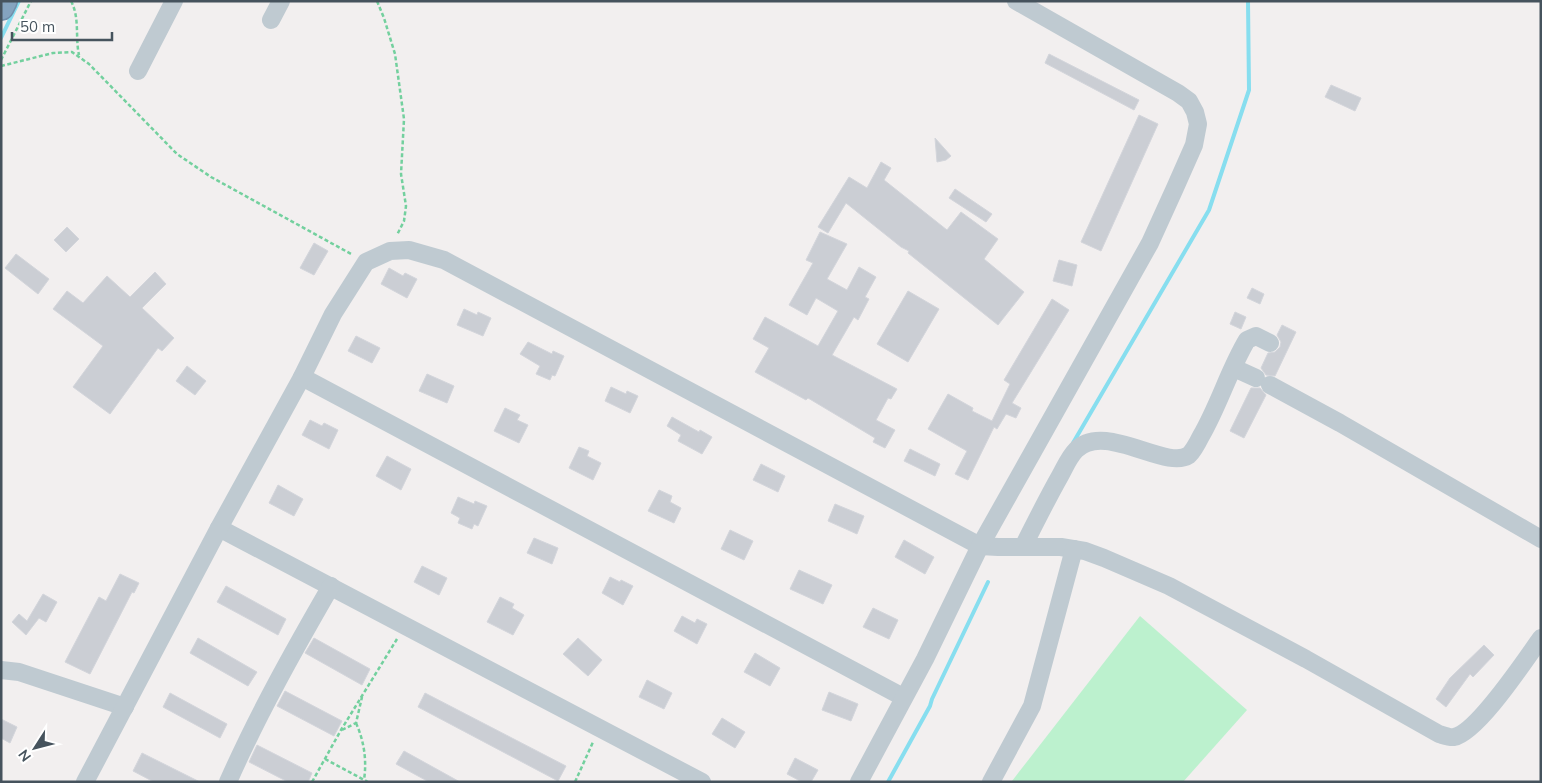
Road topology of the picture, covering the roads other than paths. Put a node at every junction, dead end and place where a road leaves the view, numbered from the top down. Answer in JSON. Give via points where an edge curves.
{"nodes":[{"id":1,"x":4,"y":1,"type":"edge"},
{"id":2,"x":174,"y":1,"type":"edge"},
{"id":3,"x":281,"y":1,"type":"edge"},
{"id":4,"x":1016,"y":1,"type":"edge"},
{"id":5,"x":1,"y":7,"type":"edge"},
{"id":6,"x":271,"y":20,"type":"dead end"},
{"id":7,"x":138,"y":71,"type":"dead end"},
{"id":8,"x":1270,"y":342,"type":"dead end"},
{"id":9,"x":1234,"y":368,"type":"junction"},
{"id":10,"x":302,"y":377,"type":"junction"},
{"id":11,"x":220,"y":528,"type":"junction"},
{"id":12,"x":1541,"y":539,"type":"edge"},
{"id":13,"x":980,"y":546,"type":"junction"},
{"id":14,"x":1023,"y":547,"type":"junction"},
{"id":15,"x":1074,"y":549,"type":"junction"},
{"id":16,"x":331,"y":586,"type":"junction"},
{"id":17,"x":1541,"y":638,"type":"edge"},
{"id":18,"x":1,"y":670,"type":"edge"},
{"id":19,"x":903,"y":697,"type":"junction"},
{"id":20,"x":125,"y":707,"type":"junction"},
{"id":21,"x":85,"y":782,"type":"edge"},
{"id":22,"x":228,"y":782,"type":"edge"},
{"id":23,"x":702,"y":782,"type":"edge"},
{"id":24,"x":859,"y":782,"type":"edge"},
{"id":25,"x":990,"y":782,"type":"edge"}],
"edges":[{"from":1,"to":5,"type":"highway"},
{"from":2,"to":7,"type":"lane"},
{"from":3,"to":6,"type":"lane"},
{"from":4,"to":13,"type":"lane","via":[[1172,89],[1189,102],[1198,124],[1194,145],[1150,243]]},
{"from":8,"to":9,"type":"lane","via":[[1256,336],[1247,340]]},
{"from":9,"to":12,"type":"lane","via":[[1340,423]]},
{"from":9,"to":14,"type":"lane","via":[[1206,426],[1187,456],[1179,459],[1102,441],[1090,442],[1076,450]]},
{"from":10,"to":11,"type":"lane"},
{"from":10,"to":13,"type":"lane","via":[[333,314],[366,262],[390,250],[409,250],[444,260]]},
{"from":10,"to":19,"type":"lane"},
{"from":11,"to":16,"type":"lane"},
{"from":11,"to":20,"type":"lane"},
{"from":13,"to":14,"type":"lane"},
{"from":13,"to":19,"type":"lane"},
{"from":14,"to":15,"type":"lane"},
{"from":15,"to":17,"type":"lane","via":[[1104,558],[1169,586],[1306,658],[1439,734],[1453,737],[1479,720]]},
{"from":15,"to":25,"type":"lane","via":[[1032,706]]},
{"from":16,"to":22,"type":"lane","via":[[272,690]]},
{"from":16,"to":23,"type":"lane"},
{"from":18,"to":20,"type":"lane","via":[[19,672]]},
{"from":19,"to":24,"type":"lane"},
{"from":20,"to":21,"type":"lane"}]}
